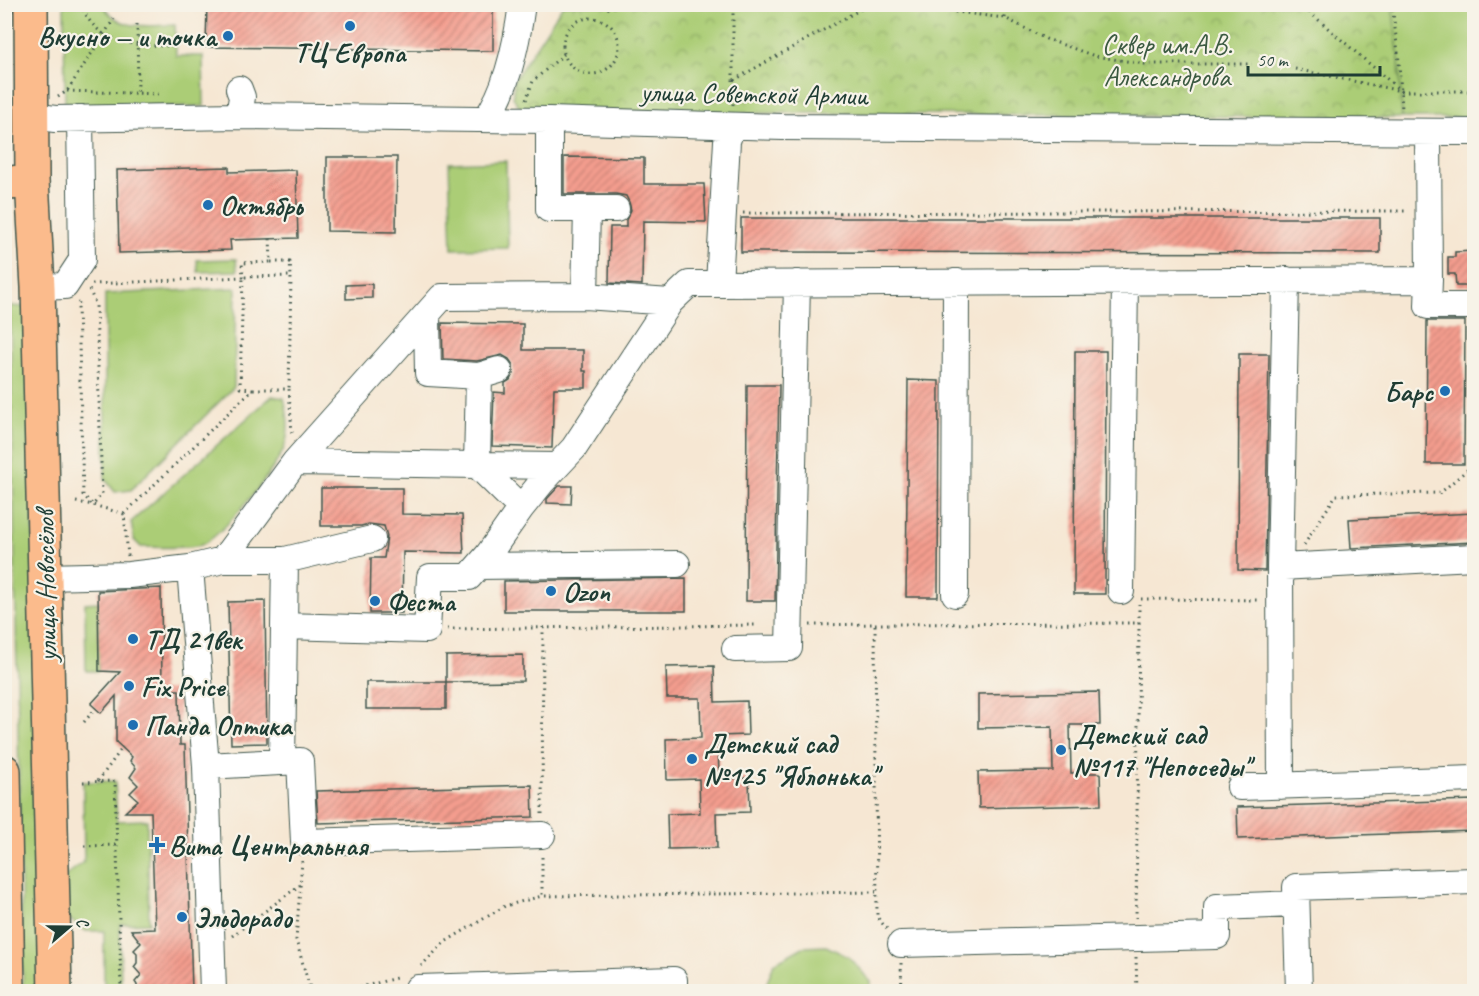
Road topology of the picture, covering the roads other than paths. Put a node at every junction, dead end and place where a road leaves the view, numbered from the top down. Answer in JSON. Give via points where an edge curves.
{"nodes":[{"id":1,"x":31,"y":4,"type":"edge"},
{"id":2,"x":522,"y":4,"type":"edge"},
{"id":3,"x":239,"y":89,"type":"dead end"},
{"id":4,"x":43,"y":108,"type":"junction"},
{"id":5,"x":239,"y":116,"type":"junction"},
{"id":6,"x":80,"y":118,"type":"junction"},
{"id":7,"x":486,"y":119,"type":"junction"},
{"id":8,"x":549,"y":120,"type":"junction"},
{"id":9,"x":732,"y":126,"type":"junction"},
{"id":10,"x":1428,"y":132,"type":"junction"},
{"id":11,"x":1474,"y":132,"type":"edge"},
{"id":12,"x":19,"y":182,"type":"edge"},
{"id":13,"x":586,"y":209,"type":"junction"},
{"id":14,"x":616,"y":209,"type":"dead end"},
{"id":15,"x":1286,"y":280,"type":"junction"},
{"id":16,"x":1429,"y":280,"type":"junction"},
{"id":17,"x":1125,"y":281,"type":"junction"},
{"id":18,"x":956,"y":282,"type":"junction"},
{"id":19,"x":797,"y":283,"type":"junction"},
{"id":20,"x":719,"y":284,"type":"junction"},
{"id":21,"x":38,"y":287,"type":"junction"},
{"id":22,"x":585,"y":296,"type":"junction"},
{"id":23,"x":670,"y":302,"type":"junction"},
{"id":24,"x":1474,"y":306,"type":"edge"},
{"id":25,"x":427,"y":315,"type":"junction"},
{"id":26,"x":295,"y":462,"type":"junction"},
{"id":27,"x":477,"y":465,"type":"junction"},
{"id":28,"x":557,"y":466,"type":"junction"},
{"id":29,"x":521,"y":508,"type":"junction"},
{"id":30,"x":372,"y":538,"type":"dead end"},
{"id":31,"x":1474,"y":557,"type":"edge"},
{"id":32,"x":223,"y":560,"type":"junction"},
{"id":33,"x":285,"y":560,"type":"junction"},
{"id":34,"x":678,"y":564,"type":"dead end"},
{"id":35,"x":479,"y":566,"type":"junction"},
{"id":36,"x":1285,"y":566,"type":"junction"},
{"id":37,"x":190,"y":568,"type":"junction"},
{"id":38,"x":45,"y":577,"type":"junction"},
{"id":39,"x":1121,"y":591,"type":"dead end"},
{"id":40,"x":955,"y":594,"type":"dead end"},
{"id":41,"x":284,"y":626,"type":"junction"},
{"id":42,"x":735,"y":649,"type":"dead end"},
{"id":43,"x":282,"y":762,"type":"junction"},
{"id":44,"x":206,"y":766,"type":"junction"},
{"id":45,"x":4,"y":771,"type":"edge"},
{"id":46,"x":1474,"y":779,"type":"edge"},
{"id":47,"x":1281,"y":786,"type":"junction"},
{"id":48,"x":1240,"y":787,"type":"dead end"},
{"id":49,"x":5,"y":788,"type":"edge"},
{"id":50,"x":542,"y":835,"type":"road end"},
{"id":51,"x":1474,"y":880,"type":"edge"},
{"id":52,"x":1296,"y":904,"type":"junction"},
{"id":53,"x":6,"y":910,"type":"edge"},
{"id":54,"x":901,"y":944,"type":"road end"},
{"id":55,"x":412,"y":981,"type":"edge"},
{"id":56,"x":8,"y":992,"type":"edge"},
{"id":57,"x":55,"y":992,"type":"edge"},
{"id":58,"x":213,"y":992,"type":"edge"},
{"id":59,"x":674,"y":992,"type":"edge"},
{"id":60,"x":1299,"y":992,"type":"edge"}],
"edges":[{"from":1,"to":4,"type":"main road","name":"улица Новосёлов"},
{"from":2,"to":7,"type":"street","via":[[518,39],[495,106]]},
{"from":3,"to":5,"type":"street"},
{"from":4,"to":6,"type":"street","name":"улица Советской Армии","via":[[55,119]]},
{"from":4,"to":12,"type":"main road","name":"улица Новосёлов"},
{"from":5,"to":6,"type":"street","name":"улица Советской Армии"},
{"from":5,"to":7,"type":"street","name":"улица Советской Армии"},
{"from":6,"to":21,"type":"street","via":[[82,260],[65,286]]},
{"from":7,"to":8,"type":"street","name":"улица Советской Армии"},
{"from":8,"to":9,"type":"street","name":"улица Советской Армии"},
{"from":8,"to":13,"type":"street","via":[[549,209]]},
{"from":9,"to":10,"type":"street","name":"улица Советской Армии"},
{"from":9,"to":20,"type":"street","via":[[727,141]]},
{"from":10,"to":11,"type":"street","name":"улица Советской Армии"},
{"from":10,"to":16,"type":"street"},
{"from":12,"to":21,"type":"main road","name":"улица Новосёлов"},
{"from":13,"to":14,"type":"street"},
{"from":13,"to":22,"type":"street"},
{"from":15,"to":16,"type":"street"},
{"from":15,"to":17,"type":"street"},
{"from":15,"to":36,"type":"street"},
{"from":16,"to":24,"type":"street","via":[[1428,306]]},
{"from":17,"to":18,"type":"street"},
{"from":17,"to":39,"type":"street"},
{"from":18,"to":19,"type":"street"},
{"from":18,"to":40,"type":"street"},
{"from":19,"to":20,"type":"street"},
{"from":19,"to":42,"type":"street","via":[[789,648]]},
{"from":20,"to":23,"type":"street","via":[[689,284]]},
{"from":21,"to":38,"type":"main road","name":"улица Новосёлов"},
{"from":22,"to":23,"type":"street"},
{"from":22,"to":25,"type":"street","via":[[442,297]]},
{"from":23,"to":28,"type":"street","via":[[574,448]]},
{"from":25,"to":26,"type":"street"},
{"from":25,"to":27,"type":"street","via":[[428,373],[489,373]]},
{"from":26,"to":27,"type":"street"},
{"from":26,"to":32,"type":"street"},
{"from":27,"to":28,"type":"street"},
{"from":27,"to":29,"type":"street"},
{"from":28,"to":29,"type":"street"},
{"from":29,"to":35,"type":"street"},
{"from":30,"to":33,"type":"street"},
{"from":31,"to":36,"type":"street"},
{"from":32,"to":33,"type":"street"},
{"from":32,"to":37,"type":"street"},
{"from":33,"to":41,"type":"street"},
{"from":34,"to":35,"type":"street"},
{"from":35,"to":41,"type":"street","via":[[469,577],[430,577],[427,630]]},
{"from":36,"to":47,"type":"street","via":[[1280,601]]},
{"from":37,"to":38,"type":"street","via":[[129,575]]},
{"from":37,"to":44,"type":"street"},
{"from":38,"to":57,"type":"main road","name":"улица Новосёлов"},
{"from":41,"to":43,"type":"street"},
{"from":43,"to":44,"type":"street"},
{"from":43,"to":50,"type":"street","via":[[300,761],[304,842]]},
{"from":44,"to":58,"type":"street"},
{"from":45,"to":49,"type":"main road"},
{"from":46,"to":47,"type":"street"},
{"from":47,"to":48,"type":"street"},
{"from":49,"to":53,"type":"main road"},
{"from":51,"to":52,"type":"street","via":[[1296,887]]},
{"from":52,"to":54,"type":"street","via":[[1217,907],[1217,936]]},
{"from":52,"to":60,"type":"street"},
{"from":53,"to":56,"type":"main road"},
{"from":55,"to":59,"type":"street","via":[[418,988],[674,980]]}]}
